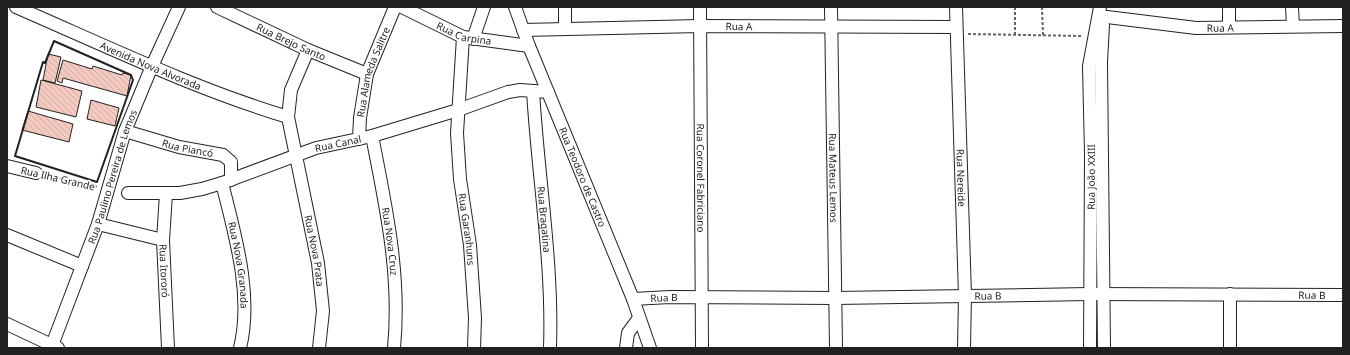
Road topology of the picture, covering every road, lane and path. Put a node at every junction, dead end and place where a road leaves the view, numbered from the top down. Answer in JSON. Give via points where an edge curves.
{"nodes":[{"id":1,"x":16,"y":7,"type":"edge"},
{"id":2,"x":179,"y":7,"type":"edge"},
{"id":3,"x":217,"y":7,"type":"edge"},
{"id":4,"x":395,"y":7,"type":"edge"},
{"id":5,"x":402,"y":7,"type":"edge"},
{"id":6,"x":484,"y":7,"type":"edge"},
{"id":7,"x":515,"y":7,"type":"edge"},
{"id":8,"x":565,"y":7,"type":"edge"},
{"id":9,"x":700,"y":7,"type":"edge"},
{"id":10,"x":831,"y":7,"type":"edge"},
{"id":11,"x":956,"y":7,"type":"edge"},
{"id":12,"x":1015,"y":7,"type":"edge"},
{"id":13,"x":1042,"y":7,"type":"edge"},
{"id":14,"x":1229,"y":7,"type":"edge"},
{"id":15,"x":1292,"y":7,"type":"edge"},
{"id":16,"x":1101,"y":12,"type":"edge"},
{"id":17,"x":700,"y":26,"type":"junction"},
{"id":18,"x":831,"y":26,"type":"junction"},
{"id":19,"x":1293,"y":26,"type":"junction"},
{"id":20,"x":1343,"y":26,"type":"edge"},
{"id":21,"x":1229,"y":27,"type":"junction"},
{"id":22,"x":566,"y":29,"type":"junction"},
{"id":23,"x":523,"y":30,"type":"junction"},
{"id":24,"x":956,"y":30,"type":"junction"},
{"id":25,"x":1016,"y":35,"type":"junction"},
{"id":26,"x":1043,"y":35,"type":"junction"},
{"id":27,"x":1094,"y":36,"type":"junction"},
{"id":28,"x":468,"y":38,"type":"junction"},
{"id":29,"x":529,"y":46,"type":"junction"},
{"id":30,"x":308,"y":50,"type":"junction"},
{"id":31,"x":152,"y":66,"type":"junction"},
{"id":32,"x":367,"y":74,"type":"junction"},
{"id":33,"x":533,"y":91,"type":"junction"},
{"id":34,"x":548,"y":92,"type":"junction"},
{"id":35,"x":458,"y":110,"type":"junction"},
{"id":36,"x":288,"y":116,"type":"junction"},
{"id":37,"x":125,"y":131,"type":"junction"},
{"id":38,"x":372,"y":136,"type":"junction"},
{"id":39,"x":359,"y":139,"type":"junction"},
{"id":40,"x":295,"y":155,"type":"junction"},
{"id":41,"x":7,"y":166,"type":"edge"},
{"id":42,"x":36,"y":173,"type":"joint"},
{"id":43,"x":226,"y":182,"type":"junction"},
{"id":44,"x":109,"y":189,"type":"junction"},
{"id":45,"x":128,"y":194,"type":"dead end"},
{"id":46,"x":166,"y":194,"type":"junction"},
{"id":47,"x":98,"y":224,"type":"junction"},
{"id":48,"x":7,"y":235,"type":"edge"},
{"id":49,"x":163,"y":240,"type":"junction"},
{"id":50,"x":82,"y":266,"type":"junction"},
{"id":51,"x":1090,"y":294,"type":"junction"},
{"id":52,"x":1104,"y":294,"type":"junction"},
{"id":53,"x":1230,"y":294,"type":"junction"},
{"id":54,"x":1343,"y":295,"type":"edge"},
{"id":55,"x":965,"y":296,"type":"junction"},
{"id":56,"x":701,"y":298,"type":"junction"},
{"id":57,"x":835,"y":298,"type":"junction"},
{"id":58,"x":633,"y":299,"type":"junction"},
{"id":59,"x":639,"y":318,"type":"junction"},
{"id":60,"x":7,"y":324,"type":"edge"},
{"id":61,"x":54,"y":347,"type":"edge"},
{"id":62,"x":168,"y":348,"type":"edge"},
{"id":63,"x":240,"y":348,"type":"edge"},
{"id":64,"x":319,"y":348,"type":"edge"},
{"id":65,"x":394,"y":348,"type":"edge"},
{"id":66,"x":474,"y":348,"type":"edge"},
{"id":67,"x":550,"y":348,"type":"edge"},
{"id":68,"x":626,"y":348,"type":"edge"},
{"id":69,"x":650,"y":348,"type":"edge"},
{"id":70,"x":702,"y":348,"type":"edge"},
{"id":71,"x":836,"y":348,"type":"edge"},
{"id":72,"x":964,"y":348,"type":"edge"},
{"id":73,"x":1090,"y":348,"type":"edge"},
{"id":74,"x":1104,"y":348,"type":"edge"},
{"id":75,"x":1230,"y":348,"type":"edge"}],
"edges":[{"from":1,"to":31,"type":"street","name":"Avenida Nova Alvorada"},
{"from":2,"to":31,"type":"street","name":"Rua Paulino Pereira de Lemos"},
{"from":3,"to":30,"type":"street","name":"Rua Brejo Santo"},
{"from":4,"to":32,"type":"street","name":"Rua Alameda Salitre"},
{"from":5,"to":28,"type":"street","name":"Rua Carpina"},
{"from":6,"to":28,"type":"street","name":"Rua Garanhuns"},
{"from":7,"to":23,"type":"street","name":"Rua Teodoro de Castro"},
{"from":8,"to":22,"type":"street"},
{"from":9,"to":17,"type":"street","name":"Rua Coronel Fabriciano"},
{"from":10,"to":18,"type":"street","name":"Rua Mateus Lemos"},
{"from":11,"to":24,"type":"street","name":"Rua Nereide"},
{"from":12,"to":25,"type":"path"},
{"from":13,"to":26,"type":"path"},
{"from":14,"to":21,"type":"street"},
{"from":15,"to":19,"type":"street"},
{"from":16,"to":21,"type":"street","name":"Rua A","via":[[1196,28]]},
{"from":16,"to":27,"type":"street","name":"Rua João XXIII"},
{"from":16,"to":52,"type":"street","name":"Rua João XXIII"},
{"from":17,"to":18,"type":"street","name":"Rua A"},
{"from":17,"to":22,"type":"street","name":"Rua A"},
{"from":17,"to":56,"type":"street","name":"Rua Coronel Fabriciano"},
{"from":18,"to":24,"type":"street","name":"Rua A"},
{"from":18,"to":57,"type":"street","name":"Rua Mateus Lemos"},
{"from":19,"to":20,"type":"street","name":"Rua A"},
{"from":19,"to":21,"type":"street","name":"Rua A"},
{"from":22,"to":23,"type":"street","name":"Rua A"},
{"from":23,"to":29,"type":"street","name":"Rua Teodoro de Castro"},
{"from":24,"to":25,"type":"path"},
{"from":24,"to":55,"type":"street","name":"Rua Nereide"},
{"from":25,"to":26,"type":"path"},
{"from":26,"to":27,"type":"path"},
{"from":27,"to":51,"type":"street","name":"Rua João XXIII","via":[[1089,75]]},
{"from":28,"to":29,"type":"street","name":"Rua Carpina"},
{"from":28,"to":35,"type":"street","name":"Rua Garanhuns"},
{"from":29,"to":34,"type":"street","name":"Rua Teodoro de Castro"},
{"from":30,"to":32,"type":"street","name":"Rua Brejo Santo"},
{"from":30,"to":36,"type":"street","name":"Rua Nova Prata","via":[[291,90]]},
{"from":31,"to":36,"type":"street","name":"Avenida Nova Alvorada"},
{"from":31,"to":37,"type":"street","name":"Rua Paulino Pereira de Lemos"},
{"from":32,"to":39,"type":"street","name":"Rua Alameda Salitre"},
{"from":33,"to":34,"type":"street","name":"Rua Canal"},
{"from":33,"to":35,"type":"street","name":"Rua Canal","via":[[508,92]]},
{"from":33,"to":67,"type":"street","name":"Rua Bragatina","via":[[536,153],[551,309]]},
{"from":34,"to":58,"type":"street","name":"Rua Teodoro de Castro"},
{"from":35,"to":38,"type":"street","name":"Rua Canal"},
{"from":35,"to":66,"type":"street","name":"Rua Garanhuns","via":[[460,179],[470,245],[475,318]]},
{"from":36,"to":40,"type":"street","name":"Rua Nova Prata"},
{"from":37,"to":43,"type":"street","name":"Rua Piancó","via":[[223,155],[230,162]]},
{"from":37,"to":44,"type":"street","name":"Rua Paulino Pereira de Lemos"},
{"from":38,"to":39,"type":"street","name":"Rua Canal"},
{"from":38,"to":65,"type":"street","name":"Rua Nova Cruz","via":[[394,264]]},
{"from":39,"to":40,"type":"street","name":"Rua Canal"},
{"from":40,"to":43,"type":"street","name":"Rua Canal"},
{"from":40,"to":64,"type":"street","name":"Rua Nova Prata","via":[[318,263],[323,311]]},
{"from":41,"to":42,"type":"street","name":"Rua Ilha Grande"},
{"from":42,"to":44,"type":"path","name":"Rua Ilha Grande"},
{"from":43,"to":46,"type":"street","name":"Rua Canal","via":[[202,189]]},
{"from":43,"to":63,"type":"street","name":"Rua Nova Granada","via":[[242,278],[244,314]]},
{"from":44,"to":47,"type":"street","name":"Rua Paulino Pereira de Lemos"},
{"from":45,"to":46,"type":"street","name":"Rua Canal"},
{"from":46,"to":49,"type":"street","name":"Rua Itororó"},
{"from":47,"to":49,"type":"street"},
{"from":47,"to":50,"type":"street","name":"Rua Paulino Pereira de Lemos"},
{"from":48,"to":50,"type":"street"},
{"from":49,"to":62,"type":"street","name":"Rua Itororó"},
{"from":50,"to":61,"type":"street","name":"Rua Paulino Pereira de Lemos"},
{"from":51,"to":52,"type":"street","name":"Rua B"},
{"from":51,"to":55,"type":"street","name":"Rua B"},
{"from":51,"to":73,"type":"street","name":"Rua João XXIII"},
{"from":52,"to":53,"type":"street","name":"Rua B"},
{"from":52,"to":74,"type":"street","name":"Rua João XXIII"},
{"from":53,"to":54,"type":"street","name":"Rua B"},
{"from":53,"to":75,"type":"street"},
{"from":55,"to":57,"type":"street","name":"Rua B"},
{"from":55,"to":72,"type":"street","name":"Rua Nereide"},
{"from":56,"to":57,"type":"street","name":"Rua B"},
{"from":56,"to":58,"type":"street","name":"Rua B"},
{"from":56,"to":70,"type":"street","name":"Rua Coronel Fabriciano"},
{"from":57,"to":71,"type":"street","name":"Rua Mateus Lemos"},
{"from":58,"to":59,"type":"street","name":"Rua Teodoro de Castro"},
{"from":59,"to":68,"type":"street","via":[[628,333]]},
{"from":59,"to":69,"type":"street","name":"Rua Teodoro de Castro"},
{"from":60,"to":61,"type":"street"}]}
